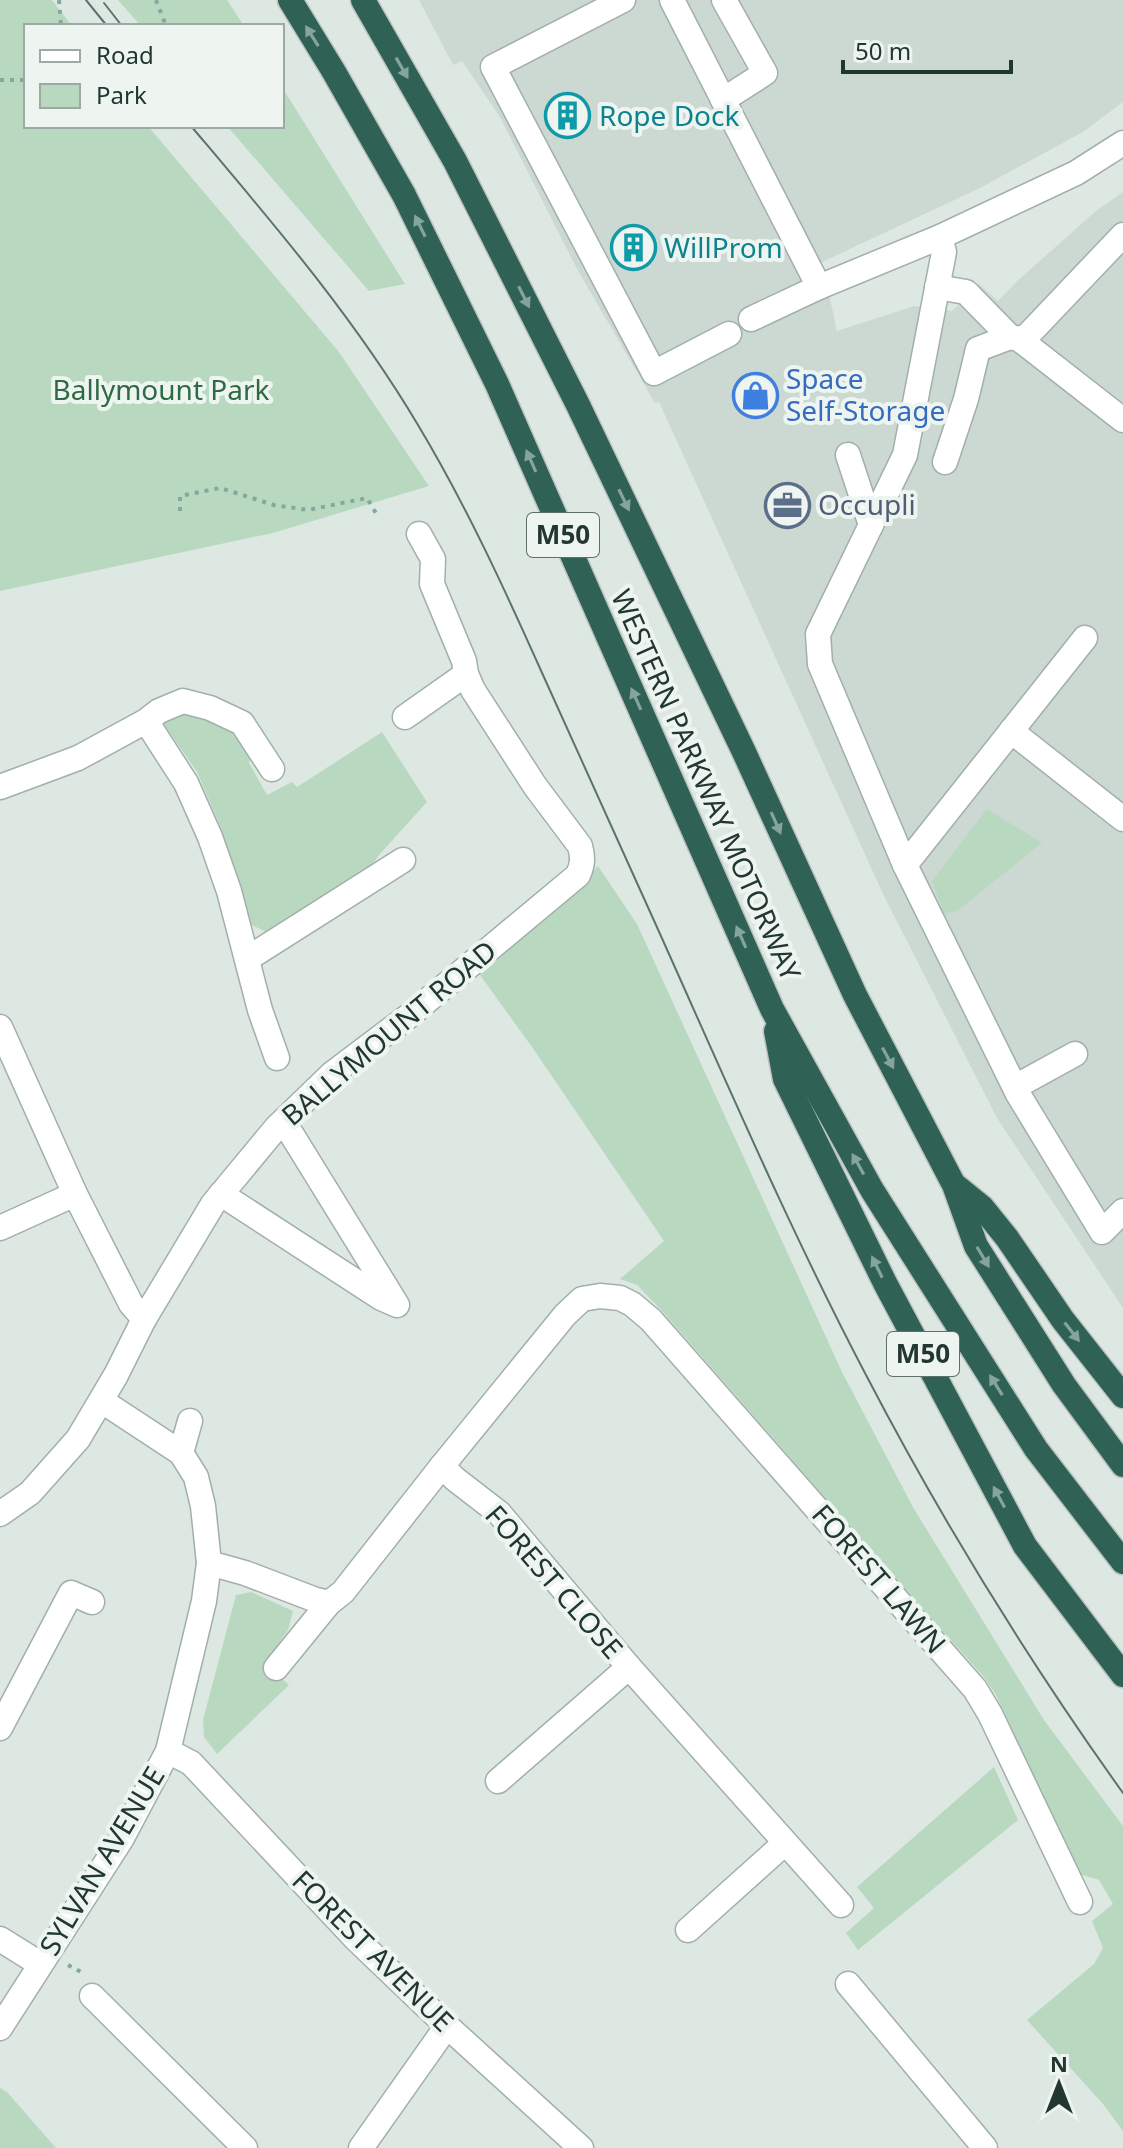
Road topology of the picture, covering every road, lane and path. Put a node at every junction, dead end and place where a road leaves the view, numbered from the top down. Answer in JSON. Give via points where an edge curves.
{"nodes":[{"id":1,"x":59,"y":0,"type":"edge"},
{"id":2,"x":156,"y":0,"type":"edge"},
{"id":3,"x":290,"y":0,"type":"edge"},
{"id":4,"x":363,"y":0,"type":"edge"},
{"id":5,"x":623,"y":0,"type":"edge"},
{"id":6,"x":672,"y":0,"type":"edge"},
{"id":7,"x":724,"y":0,"type":"edge"},
{"id":8,"x":61,"y":24,"type":"edge"},
{"id":9,"x":165,"y":24,"type":"edge"},
{"id":10,"x":0,"y":80,"type":"edge"},
{"id":11,"x":24,"y":80,"type":"edge"},
{"id":12,"x":723,"y":100,"type":"junction"},
{"id":13,"x":1123,"y":143,"type":"edge"},
{"id":14,"x":940,"y":237,"type":"junction"},
{"id":15,"x":1122,"y":237,"type":"edge"},
{"id":16,"x":819,"y":287,"type":"junction"},
{"id":17,"x":937,"y":287,"type":"junction"},
{"id":18,"x":751,"y":319,"type":"dead end"},
{"id":19,"x":729,"y":334,"type":"dead end"},
{"id":20,"x":1014,"y":338,"type":"junction"},
{"id":21,"x":1123,"y":420,"type":"edge"},
{"id":22,"x":848,"y":455,"type":"dead end"},
{"id":23,"x":945,"y":462,"type":"dead end"},
{"id":24,"x":180,"y":511,"type":"dead end"},
{"id":25,"x":377,"y":515,"type":"dead end"},
{"id":26,"x":871,"y":525,"type":"junction"},
{"id":27,"x":419,"y":534,"type":"dead end"},
{"id":28,"x":1085,"y":638,"type":"dead end"},
{"id":29,"x":466,"y":674,"type":"junction"},
{"id":30,"x":405,"y":717,"type":"dead end"},
{"id":31,"x":146,"y":721,"type":"junction"},
{"id":32,"x":1011,"y":731,"type":"junction"},
{"id":33,"x":272,"y":769,"type":"dead end"},
{"id":34,"x":0,"y":787,"type":"edge"},
{"id":35,"x":1123,"y":819,"type":"edge"},
{"id":36,"x":403,"y":860,"type":"dead end"},
{"id":37,"x":905,"y":865,"type":"junction"},
{"id":38,"x":247,"y":959,"type":"junction"},
{"id":39,"x":772,"y":1009,"type":"junction"},
{"id":40,"x":0,"y":1027,"type":"edge"},
{"id":41,"x":1075,"y":1054,"type":"dead end"},
{"id":42,"x":277,"y":1058,"type":"dead end"},
{"id":43,"x":1015,"y":1087,"type":"junction"},
{"id":44,"x":284,"y":1122,"type":"junction"},
{"id":45,"x":954,"y":1185,"type":"junction"},
{"id":46,"x":75,"y":1194,"type":"junction"},
{"id":47,"x":221,"y":1194,"type":"junction"},
{"id":48,"x":1123,"y":1211,"type":"edge"},
{"id":49,"x":0,"y":1228,"type":"edge"},
{"id":50,"x":144,"y":1319,"type":"junction"},
{"id":51,"x":1123,"y":1396,"type":"edge"},
{"id":52,"x":102,"y":1401,"type":"junction"},
{"id":53,"x":190,"y":1421,"type":"dead end"},
{"id":54,"x":181,"y":1453,"type":"junction"},
{"id":55,"x":1123,"y":1465,"type":"edge"},
{"id":56,"x":442,"y":1466,"type":"junction"},
{"id":57,"x":0,"y":1514,"type":"edge"},
{"id":58,"x":1025,"y":1546,"type":"junction"},
{"id":59,"x":1123,"y":1562,"type":"edge"},
{"id":60,"x":209,"y":1563,"type":"junction"},
{"id":61,"x":92,"y":1602,"type":"dead end"},
{"id":62,"x":329,"y":1603,"type":"junction"},
{"id":63,"x":629,"y":1667,"type":"junction"},
{"id":64,"x":276,"y":1668,"type":"dead end"},
{"id":65,"x":1123,"y":1675,"type":"edge"},
{"id":66,"x":1123,"y":1697,"type":"edge"},
{"id":67,"x":0,"y":1728,"type":"edge"},
{"id":68,"x":168,"y":1751,"type":"junction"},
{"id":69,"x":498,"y":1781,"type":"dead end"},
{"id":70,"x":785,"y":1843,"type":"junction"},
{"id":71,"x":1080,"y":1902,"type":"dead end"},
{"id":72,"x":841,"y":1905,"type":"dead end"},
{"id":73,"x":688,"y":1930,"type":"dead end"},
{"id":74,"x":0,"y":1939,"type":"edge"},
{"id":75,"x":40,"y":1964,"type":"junction"},
{"id":76,"x":66,"y":1964,"type":"dead end"},
{"id":77,"x":848,"y":1984,"type":"dead end"},
{"id":78,"x":89,"y":1985,"type":"joint"},
{"id":79,"x":447,"y":2026,"type":"junction"},
{"id":80,"x":0,"y":2028,"type":"edge"},
{"id":81,"x":245,"y":2148,"type":"edge"},
{"id":82,"x":361,"y":2148,"type":"edge"},
{"id":83,"x":581,"y":2148,"type":"edge"},
{"id":84,"x":985,"y":2148,"type":"edge"}],
"edges":[{"from":1,"to":8,"type":"path"},
{"from":2,"to":9,"type":"path"},
{"from":39,"to":3,"type":"highway","name":"WESTERN PARKWAY MOTORWAY","number":"M50","one_way":true,"via":[[497,384],[404,195]]},
{"from":4,"to":45,"type":"highway","name":"WESTERN PARKWAY MOTORWAY","number":"M50","one_way":true,"via":[[455,161],[578,405],[855,995]]},
{"from":5,"to":19,"type":"street","via":[[493,67],[654,373]]},
{"from":6,"to":12,"type":"street"},
{"from":7,"to":12,"type":"street","via":[[765,73]]},
{"from":10,"to":11,"type":"path"},
{"from":12,"to":16,"type":"street"},
{"from":13,"to":14,"type":"street","via":[[1076,173]]},
{"from":14,"to":16,"type":"street"},
{"from":14,"to":17,"type":"street","via":[[944,252]]},
{"from":15,"to":20,"type":"street","via":[[1027,336]]},
{"from":16,"to":18,"type":"street"},
{"from":17,"to":20,"type":"street","via":[[966,292]]},
{"from":17,"to":26,"type":"street","via":[[905,455]]},
{"from":20,"to":21,"type":"street"},
{"from":20,"to":23,"type":"street","via":[[978,349]]},
{"from":22,"to":26,"type":"street"},
{"from":24,"to":25,"type":"path","via":[[180,496],[220,488],[308,510],[367,498]]},
{"from":26,"to":37,"type":"street","via":[[818,634],[820,664]]},
{"from":27,"to":29,"type":"street","name":"BALLYMOUNT ROAD","via":[[433,559],[432,584]]},
{"from":28,"to":32,"type":"street"},
{"from":29,"to":30,"type":"street"},
{"from":29,"to":44,"type":"street","name":"BALLYMOUNT ROAD","via":[[535,786],[580,846],[578,875],[333,1073]]},
{"from":31,"to":33,"type":"street","via":[[183,701],[210,708],[242,723]]},
{"from":31,"to":34,"type":"street","via":[[78,758]]},
{"from":31,"to":38,"type":"street","via":[[186,783],[210,837]]},
{"from":32,"to":35,"type":"street"},
{"from":32,"to":37,"type":"street"},
{"from":36,"to":38,"type":"street"},
{"from":37,"to":43,"type":"street"},
{"from":38,"to":42,"type":"street"},
{"from":58,"to":39,"type":"highway","number":"M50","one_way":true,"via":[[885,1283],[785,1079]]},
{"from":59,"to":39,"type":"highway","name":"WESTERN PARKWAY MOTORWAY","number":"M50","one_way":true,"via":[[1028,1436],[872,1190]]},
{"from":40,"to":46,"type":"street"},
{"from":41,"to":43,"type":"street"},
{"from":43,"to":48,"type":"street","via":[[1102,1232]]},
{"from":44,"to":47,"type":"street","name":"BALLYMOUNT ROAD"},
{"from":44,"to":47,"type":"street","via":[[401,1311]]},
{"from":45,"to":51,"type":"highway","number":"M50","one_way":true,"via":[[982,1207],[1007,1238]]},
{"from":45,"to":55,"type":"highway","name":"WESTERN PARKWAY MOTORWAY","number":"M50","one_way":true,"via":[[976,1246],[1064,1385]]},
{"from":46,"to":49,"type":"street"},
{"from":46,"to":50,"type":"street","via":[[131,1304]]},
{"from":47,"to":50,"type":"street","name":"BALLYMOUNT ROAD"},
{"from":50,"to":52,"type":"street","name":"BALLYMOUNT ROAD"},
{"from":52,"to":54,"type":"street"},
{"from":52,"to":57,"type":"street","name":"BALLYMOUNT ROAD","via":[[78,1439],[30,1493]]},
{"from":53,"to":54,"type":"street"},
{"from":54,"to":60,"type":"street","name":"SYLVAN AVENUE","via":[[196,1477]]},
{"from":56,"to":62,"type":"street"},
{"from":56,"to":63,"type":"street","name":"FOREST CLOSE","via":[[499,1513]]},
{"from":56,"to":71,"type":"street","name":"FOREST LAWN","via":[[582,1299],[600,1296],[632,1304],[975,1689]]},
{"from":58,"to":65,"type":"highway","number":"M50"},
{"from":58,"to":66,"type":"highway","number":"M50"},
{"from":60,"to":62,"type":"street"},
{"from":60,"to":68,"type":"street","name":"SYLVAN AVENUE"},
{"from":61,"to":67,"type":"street","via":[[71,1593]]},
{"from":62,"to":64,"type":"street"},
{"from":63,"to":69,"type":"street","name":"FOREST CLOSE"},
{"from":63,"to":70,"type":"street","name":"FOREST CLOSE"},
{"from":68,"to":75,"type":"street","name":"SYLVAN AVENUE","via":[[122,1838]]},
{"from":68,"to":79,"type":"street","name":"FOREST AVENUE","via":[[191,1763],[356,1939]]},
{"from":70,"to":72,"type":"street","name":"FOREST CLOSE"},
{"from":70,"to":73,"type":"street"},
{"from":74,"to":75,"type":"street"},
{"from":75,"to":80,"type":"street","name":"SYLVAN AVENUE"},
{"from":76,"to":78,"type":"path"},
{"from":77,"to":84,"type":"street"},
{"from":78,"to":81,"type":"street"},
{"from":79,"to":82,"type":"street"},
{"from":79,"to":83,"type":"street","name":"FOREST AVENUE"}]}
